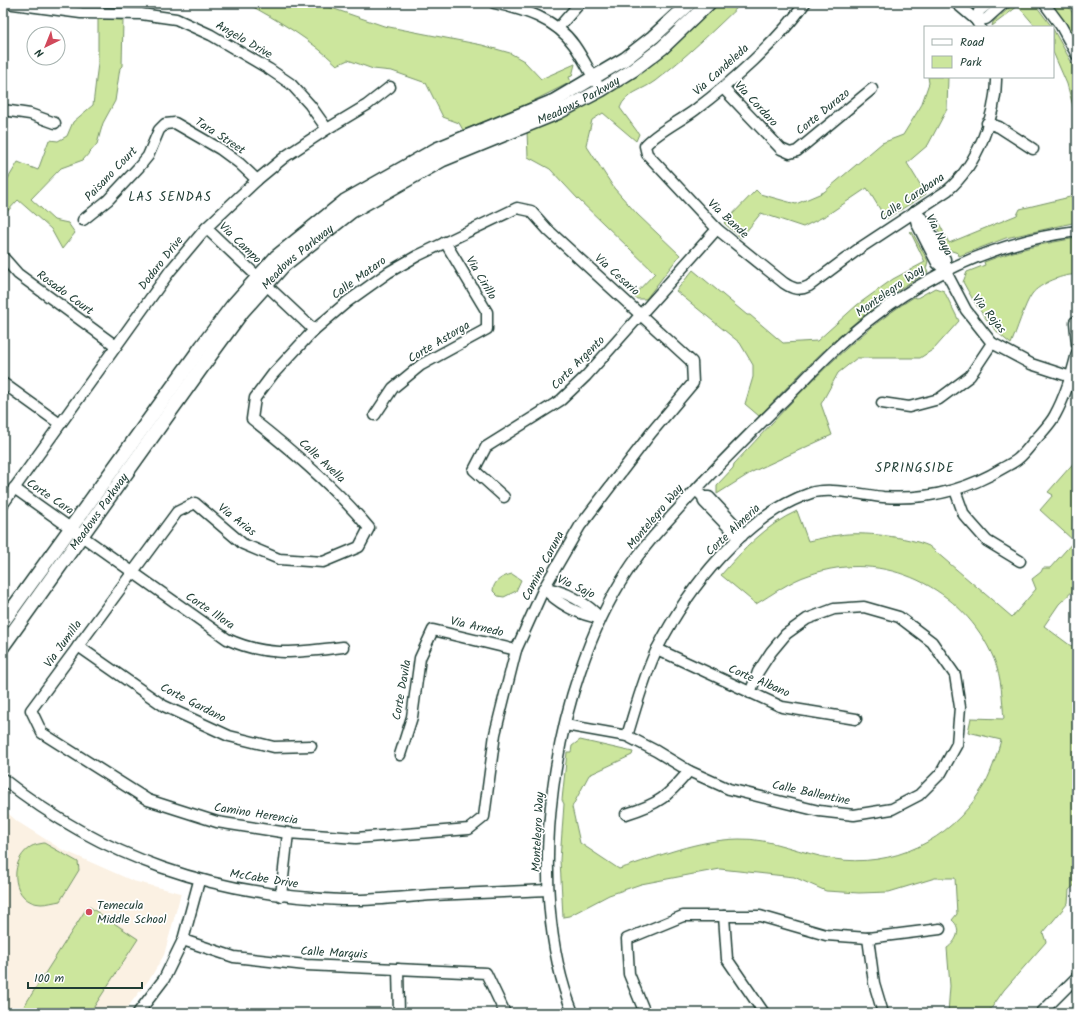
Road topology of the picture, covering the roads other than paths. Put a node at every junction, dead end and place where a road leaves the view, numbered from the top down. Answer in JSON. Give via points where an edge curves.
{"nodes":[{"id":1,"x":6,"y":3,"type":"edge"},
{"id":2,"x":494,"y":3,"type":"edge"},
{"id":3,"x":580,"y":3,"type":"edge"},
{"id":4,"x":690,"y":3,"type":"edge"},
{"id":5,"x":710,"y":3,"type":"edge"},
{"id":6,"x":805,"y":3,"type":"edge"},
{"id":7,"x":956,"y":3,"type":"edge"},
{"id":8,"x":989,"y":3,"type":"edge"},
{"id":9,"x":1004,"y":3,"type":"edge"},
{"id":10,"x":1044,"y":3,"type":"edge"},
{"id":11,"x":978,"y":24,"type":"edge"},
{"id":12,"x":558,"y":28,"type":"junction"},
{"id":13,"x":1077,"y":55,"type":"edge"},
{"id":14,"x":593,"y":77,"type":"junction"},
{"id":15,"x":996,"y":78,"type":"edge"},
{"id":16,"x":390,"y":87,"type":"dead end"},
{"id":17,"x":723,"y":88,"type":"junction"},
{"id":18,"x":872,"y":89,"type":"dead end"},
{"id":19,"x":601,"y":90,"type":"junction"},
{"id":20,"x":3,"y":110,"type":"edge"},
{"id":21,"x":55,"y":123,"type":"dead end"},
{"id":22,"x":987,"y":123,"type":"junction"},
{"id":23,"x":165,"y":124,"type":"joint"},
{"id":24,"x":327,"y":129,"type":"junction"},
{"id":25,"x":645,"y":146,"type":"joint"},
{"id":26,"x":1033,"y":149,"type":"dead end"},
{"id":27,"x":790,"y":153,"type":"joint"},
{"id":28,"x":257,"y":180,"type":"junction"},
{"id":29,"x":524,"y":208,"type":"joint"},
{"id":30,"x":914,"y":212,"type":"junction"},
{"id":31,"x":84,"y":220,"type":"dead end"},
{"id":32,"x":206,"y":228,"type":"junction"},
{"id":33,"x":717,"y":229,"type":"junction"},
{"id":34,"x":1077,"y":231,"type":"edge"},
{"id":35,"x":445,"y":242,"type":"junction"},
{"id":36,"x":3,"y":257,"type":"edge"},
{"id":37,"x":945,"y":270,"type":"junction"},
{"id":38,"x":261,"y":281,"type":"junction"},
{"id":39,"x":809,"y":286,"type":"joint"},
{"id":40,"x":642,"y":315,"type":"junction"},
{"id":41,"x":1075,"y":322,"type":"dead end"},
{"id":42,"x":488,"y":329,"type":"joint"},
{"id":43,"x":314,"y":330,"type":"junction"},
{"id":44,"x":992,"y":343,"type":"junction"},
{"id":45,"x":1077,"y":344,"type":"edge"},
{"id":46,"x":116,"y":346,"type":"junction"},
{"id":47,"x":1077,"y":353,"type":"edge"},
{"id":48,"x":692,"y":362,"type":"joint"},
{"id":49,"x":1071,"y":377,"type":"junction"},
{"id":50,"x":3,"y":383,"type":"edge"},
{"id":51,"x":882,"y":403,"type":"dead end"},
{"id":52,"x":375,"y":415,"type":"dead end"},
{"id":53,"x":252,"y":419,"type":"joint"},
{"id":54,"x":60,"y":424,"type":"junction"},
{"id":55,"x":14,"y":488,"type":"junction"},
{"id":56,"x":955,"y":490,"type":"junction"},
{"id":57,"x":700,"y":493,"type":"junction"},
{"id":58,"x":504,"y":497,"type":"dead end"},
{"id":59,"x":3,"y":504,"type":"edge"},
{"id":60,"x":369,"y":528,"type":"joint"},
{"id":61,"x":77,"y":531,"type":"junction"},
{"id":62,"x":741,"y":535,"type":"junction"},
{"id":63,"x":1020,"y":560,"type":"dead end"},
{"id":64,"x":132,"y":572,"type":"junction"},
{"id":65,"x":544,"y":588,"type":"junction"},
{"id":66,"x":600,"y":618,"type":"junction"},
{"id":67,"x":3,"y":622,"type":"edge"},
{"id":68,"x":433,"y":630,"type":"joint"},
{"id":69,"x":3,"y":646,"type":"edge"},
{"id":70,"x":78,"y":646,"type":"junction"},
{"id":71,"x":344,"y":648,"type":"dead end"},
{"id":72,"x":657,"y":649,"type":"junction"},
{"id":73,"x":516,"y":650,"type":"junction"},
{"id":74,"x":750,"y":693,"type":"junction"},
{"id":75,"x":856,"y":718,"type":"dead end"},
{"id":76,"x":565,"y":725,"type":"junction"},
{"id":77,"x":42,"y":733,"type":"joint"},
{"id":78,"x":627,"y":736,"type":"junction"},
{"id":79,"x":311,"y":746,"type":"dead end"},
{"id":80,"x":400,"y":755,"type":"dead end"},
{"id":81,"x":689,"y":771,"type":"junction"},
{"id":82,"x":3,"y":779,"type":"edge"},
{"id":83,"x":626,"y":814,"type":"dead end"},
{"id":84,"x":484,"y":817,"type":"joint"},
{"id":85,"x":288,"y":833,"type":"junction"},
{"id":86,"x":199,"y":881,"type":"junction"},
{"id":87,"x":548,"y":890,"type":"junction"},
{"id":88,"x":281,"y":896,"type":"junction"},
{"id":89,"x":724,"y":916,"type":"junction"},
{"id":90,"x":940,"y":929,"type":"dead end"},
{"id":91,"x":868,"y":938,"type":"junction"},
{"id":92,"x":183,"y":940,"type":"junction"},
{"id":93,"x":398,"y":969,"type":"junction"},
{"id":94,"x":1077,"y":977,"type":"edge"},
{"id":95,"x":138,"y":1013,"type":"edge"},
{"id":96,"x":399,"y":1013,"type":"edge"},
{"id":97,"x":505,"y":1013,"type":"edge"},
{"id":98,"x":573,"y":1013,"type":"edge"},
{"id":99,"x":645,"y":1013,"type":"edge"},
{"id":100,"x":764,"y":1013,"type":"edge"},
{"id":101,"x":883,"y":1013,"type":"edge"},
{"id":102,"x":1041,"y":1013,"type":"edge"}],
"edges":[{"from":1,"to":24,"type":"street","name":"Angelo Drive","via":[[81,13],[141,14],[176,19],[211,35],[291,84]]},
{"from":2,"to":12,"type":"street","via":[[526,11]]},
{"from":3,"to":12,"type":"street"},
{"from":4,"to":14,"type":"main road","name":"Meadows Parkway","via":[[625,59]]},
{"from":5,"to":19,"type":"main road","name":"Meadows Parkway","via":[[662,48]]},
{"from":6,"to":17,"type":"street","name":"Via Candeleda","via":[[777,35]]},
{"from":7,"to":11,"type":"street"},
{"from":8,"to":11,"type":"street","via":[[979,11]]},
{"from":9,"to":11,"type":"street"},
{"from":10,"to":13,"type":"street","via":[[1061,26]]},
{"from":12,"to":14,"type":"street","via":[[574,45]]},
{"from":14,"to":19,"type":"street"},
{"from":14,"to":38,"type":"main road","name":"Meadows Parkway","via":[[554,101],[437,149],[352,198],[276,257]]},
{"from":15,"to":22,"type":"street","name":"Calle Carabana","via":[[995,100]]},
{"from":16,"to":24,"type":"street","name":"Dodaro Drive","via":[[367,105]]},
{"from":17,"to":25,"type":"street","name":"Via Candeleda","via":[[680,122],[649,140]]},
{"from":17,"to":27,"type":"street","name":"Via Cordaro","via":[[781,149]]},
{"from":18,"to":27,"type":"street","name":"Corte Durazo","via":[[797,151]]},
{"from":19,"to":38,"type":"main road","name":"Meadows Parkway","via":[[559,112],[442,160],[402,182],[352,211]]},
{"from":20,"to":21,"type":"street","via":[[30,114]]},
{"from":22,"to":26,"type":"street","via":[[999,127]]},
{"from":22,"to":30,"type":"street","name":"Calle Carabana","via":[[976,153],[957,183]]},
{"from":23,"to":28,"type":"street","name":"Tara Street","via":[[175,123],[220,150]]},
{"from":23,"to":31,"type":"street","name":"Paisano Court","via":[[159,130],[148,156],[139,167],[108,200]]},
{"from":24,"to":28,"type":"street","name":"Dodaro Drive","via":[[286,156]]},
{"from":25,"to":33,"type":"street","name":"Via Bande","via":[[647,154]]},
{"from":28,"to":32,"type":"street","name":"Dodaro Drive"},
{"from":29,"to":35,"type":"street","name":"Calle Mataro","via":[[517,208]]},
{"from":29,"to":40,"type":"street","name":"Via Cesario","via":[[531,211],[548,230]]},
{"from":30,"to":37,"type":"street","name":"Via Naya","via":[[924,220],[945,259]]},
{"from":30,"to":39,"type":"street","name":"Calle Carabana"},
{"from":32,"to":38,"type":"street","name":"Via Campo"},
{"from":32,"to":46,"type":"street","name":"Dodaro Drive","via":[[170,271]]},
{"from":33,"to":39,"type":"street","name":"Via Bande","via":[[795,290]]},
{"from":33,"to":40,"type":"street","name":"Corte Argento"},
{"from":34,"to":37,"type":"street","name":"Montelegro Way","via":[[1031,239],[983,254]]},
{"from":35,"to":42,"type":"street","name":"Via Cirillo","via":[[487,312]]},
{"from":35,"to":43,"type":"street","name":"Calle Mataro","via":[[388,272]]},
{"from":36,"to":46,"type":"street","name":"Rosado Court","via":[[18,274]]},
{"from":37,"to":44,"type":"street","name":"Via Rojas","via":[[966,310]]},
{"from":37,"to":57,"type":"street","name":"Montelegro Way","via":[[900,297],[867,321],[838,347]]},
{"from":38,"to":43,"type":"street","name":"Via Campo"},
{"from":38,"to":61,"type":"main road","name":"Meadows Parkway","via":[[202,346]]},
{"from":40,"to":48,"type":"street","name":"Via Cesario"},
{"from":40,"to":58,"type":"street","name":"Corte Argento","via":[[561,400],[486,447],[474,470]]},
{"from":41,"to":45,"type":"street"},
{"from":42,"to":52,"type":"street","name":"Corte Astorga","via":[[421,365],[393,388]]},
{"from":43,"to":53,"type":"street","name":"Calle Mataro","via":[[273,374],[255,398]]},
{"from":44,"to":49,"type":"street","name":"Via Rojas","via":[[1031,364]]},
{"from":44,"to":51,"type":"street","via":[[970,376],[939,399],[909,407]]},
{"from":46,"to":54,"type":"street","name":"Dodaro Drive"},
{"from":47,"to":49,"type":"street","name":"Corte Almeria"},
{"from":48,"to":65,"type":"street","name":"Camino Caruna","via":[[693,383],[580,526]]},
{"from":49,"to":56,"type":"street","name":"Corte Almeria","via":[[1055,416],[1018,459],[982,481]]},
{"from":50,"to":54,"type":"street"},
{"from":53,"to":60,"type":"street","name":"Calle Avella","via":[[288,447],[351,507]]},
{"from":54,"to":55,"type":"street","name":"Dodaro Drive"},
{"from":55,"to":59,"type":"street","name":"Dodaro Drive"},
{"from":55,"to":61,"type":"street","name":"Corte Cara"},
{"from":56,"to":62,"type":"street","name":"Corte Almeria","via":[[920,497],[814,492],[787,502]]},
{"from":56,"to":63,"type":"street","via":[[964,515],[987,541]]},
{"from":57,"to":62,"type":"street","via":[[704,502],[734,533]]},
{"from":57,"to":66,"type":"street","name":"Montelegro Way","via":[[657,533],[627,571]]},
{"from":60,"to":64,"type":"street","name":"Via Arias","via":[[358,547],[323,562],[279,559],[243,544],[195,503],[177,512]]},
{"from":61,"to":64,"type":"street","name":"Corte Illora"},
{"from":61,"to":67,"type":"main road","name":"Meadows Parkway"},
{"from":61,"to":69,"type":"main road","name":"Meadows Parkway"},
{"from":62,"to":72,"type":"street","name":"Corte Almeria","via":[[692,592]]},
{"from":64,"to":70,"type":"street","name":"Via Jumilla"},
{"from":64,"to":71,"type":"street","name":"Corte Illora","via":[[227,639],[247,648],[271,653]]},
{"from":65,"to":66,"type":"street","name":"Via Sajo","via":[[555,589],[593,609]]},
{"from":65,"to":73,"type":"street","name":"Camino Caruna"},
{"from":66,"to":76,"type":"street","name":"Montelegro Way","via":[[578,672]]},
{"from":68,"to":73,"type":"street","name":"Via Arnedo"},
{"from":68,"to":80,"type":"street","name":"Corte Davila","via":[[420,658],[412,717]]},
{"from":70,"to":77,"type":"street","name":"Via Jumilla","via":[[31,710]]},
{"from":70,"to":79,"type":"street","name":"Corte Gardano","via":[[164,706],[229,736],[274,747]]},
{"from":72,"to":74,"type":"street","name":"Corte Albano"},
{"from":72,"to":78,"type":"street","name":"Corte Almeria","via":[[639,695]]},
{"from":73,"to":84,"type":"street","name":"Camino Caruna","via":[[495,734]]},
{"from":74,"to":75,"type":"street","name":"Corte Albano","via":[[782,707]]},
{"from":74,"to":81,"type":"street","name":"Calle Ballentine","via":[[758,672],[786,634],[807,619],[834,609],[864,607],[899,616],[932,642],[955,675],[960,707],[957,744],[941,773],[919,795],[892,809],[854,815],[819,811],[729,789]]},
{"from":76,"to":78,"type":"street","name":"Calle Ballentine"},
{"from":76,"to":87,"type":"street","name":"Montelegro Way","via":[[555,768]]},
{"from":77,"to":85,"type":"street","name":"Camino Herencia","via":[[148,800],[216,822]]},
{"from":78,"to":81,"type":"street","name":"Calle Ballentine"},
{"from":81,"to":83,"type":"street","via":[[669,794],[648,807]]},
{"from":82,"to":86,"type":"street","name":"McCabe Drive","via":[[48,813],[84,834],[123,853]]},
{"from":84,"to":85,"type":"street","name":"Camino Herencia","via":[[469,829],[461,830],[356,838]]},
{"from":85,"to":88,"type":"street"},
{"from":86,"to":88,"type":"street","name":"McCabe Drive"},
{"from":86,"to":92,"type":"street"},
{"from":87,"to":88,"type":"street","name":"McCabe Drive","via":[[343,900]]},
{"from":87,"to":98,"type":"street","name":"Montelegro Way","via":[[556,954]]},
{"from":89,"to":91,"type":"street","via":[[760,916],[826,935]]},
{"from":89,"to":99,"type":"street","via":[[683,916],[627,940],[629,974]]},
{"from":89,"to":100,"type":"street","via":[[727,959]]},
{"from":90,"to":91,"type":"street"},
{"from":91,"to":101,"type":"street","via":[[874,983]]},
{"from":92,"to":93,"type":"street","name":"Calle Marquis","via":[[234,957],[306,965]]},
{"from":92,"to":95,"type":"street","via":[[164,979]]},
{"from":93,"to":96,"type":"street"},
{"from":93,"to":97,"type":"street","name":"Calle Marquis","via":[[486,973]]},
{"from":94,"to":102,"type":"street"}]}
